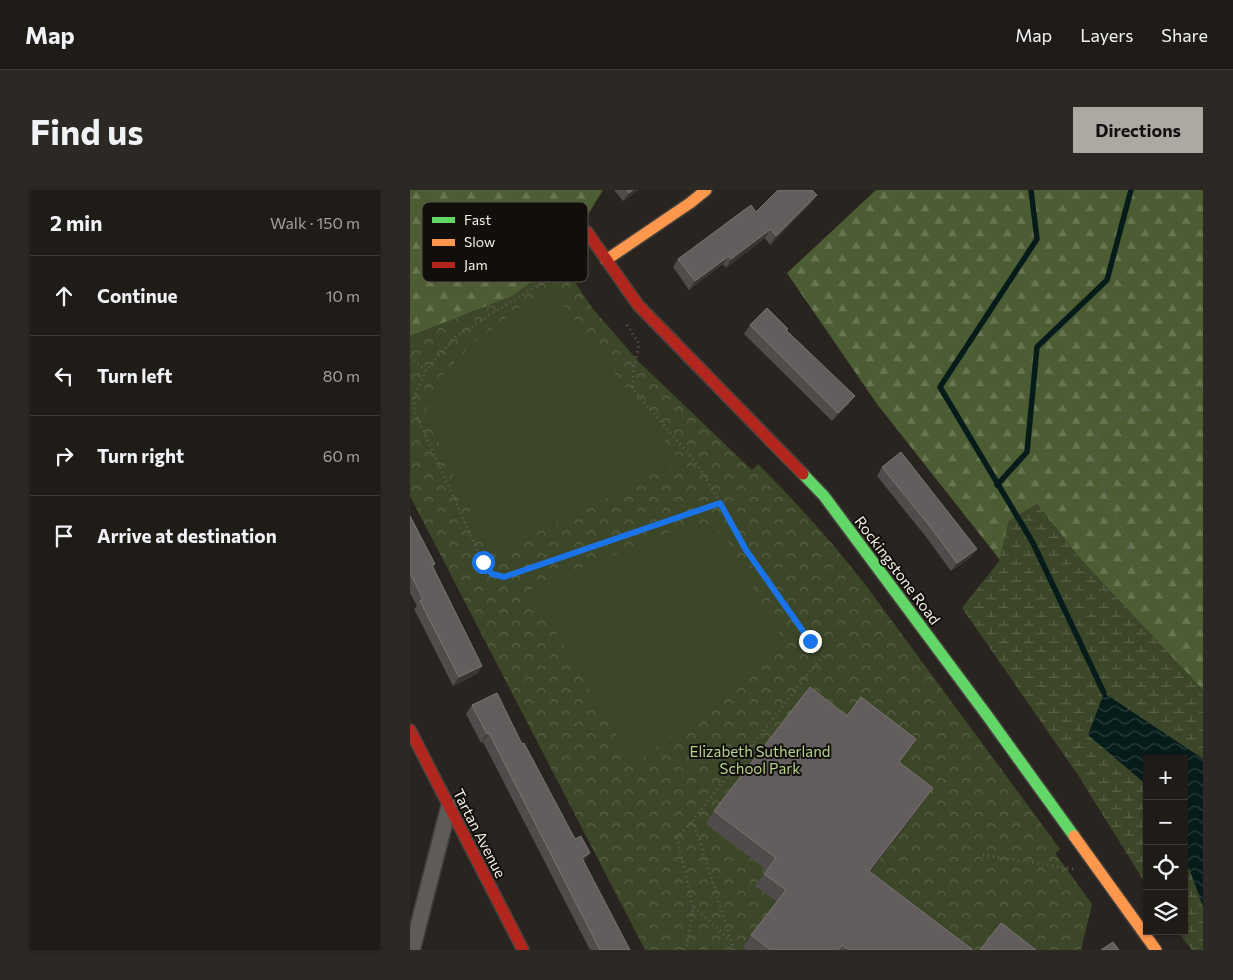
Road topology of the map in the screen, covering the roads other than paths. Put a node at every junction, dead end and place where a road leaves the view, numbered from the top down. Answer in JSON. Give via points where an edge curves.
{"nodes":[{"id":1,"x":706,"y":190,"type":"edge"},
{"id":2,"x":588,"y":235,"type":"edge"},
{"id":3,"x":606,"y":260,"type":"junction"},
{"id":4,"x":410,"y":730,"type":"edge"},
{"id":5,"x":449,"y":806,"type":"junction"},
{"id":6,"x":412,"y":950,"type":"edge"},
{"id":7,"x":522,"y":950,"type":"edge"},
{"id":8,"x":1156,"y":950,"type":"edge"}],
"edges":[{"from":1,"to":3,"type":"street"},
{"from":2,"to":3,"type":"street","name":"Rockingstone Road"},
{"from":3,"to":8,"type":"street","name":"Rockingstone Road","via":[[638,305],[824,496]]},
{"from":4,"to":5,"type":"street","name":"Tartan Avenue"},
{"from":5,"to":6,"type":"street"},
{"from":5,"to":7,"type":"street","name":"Tartan Avenue"}]}
